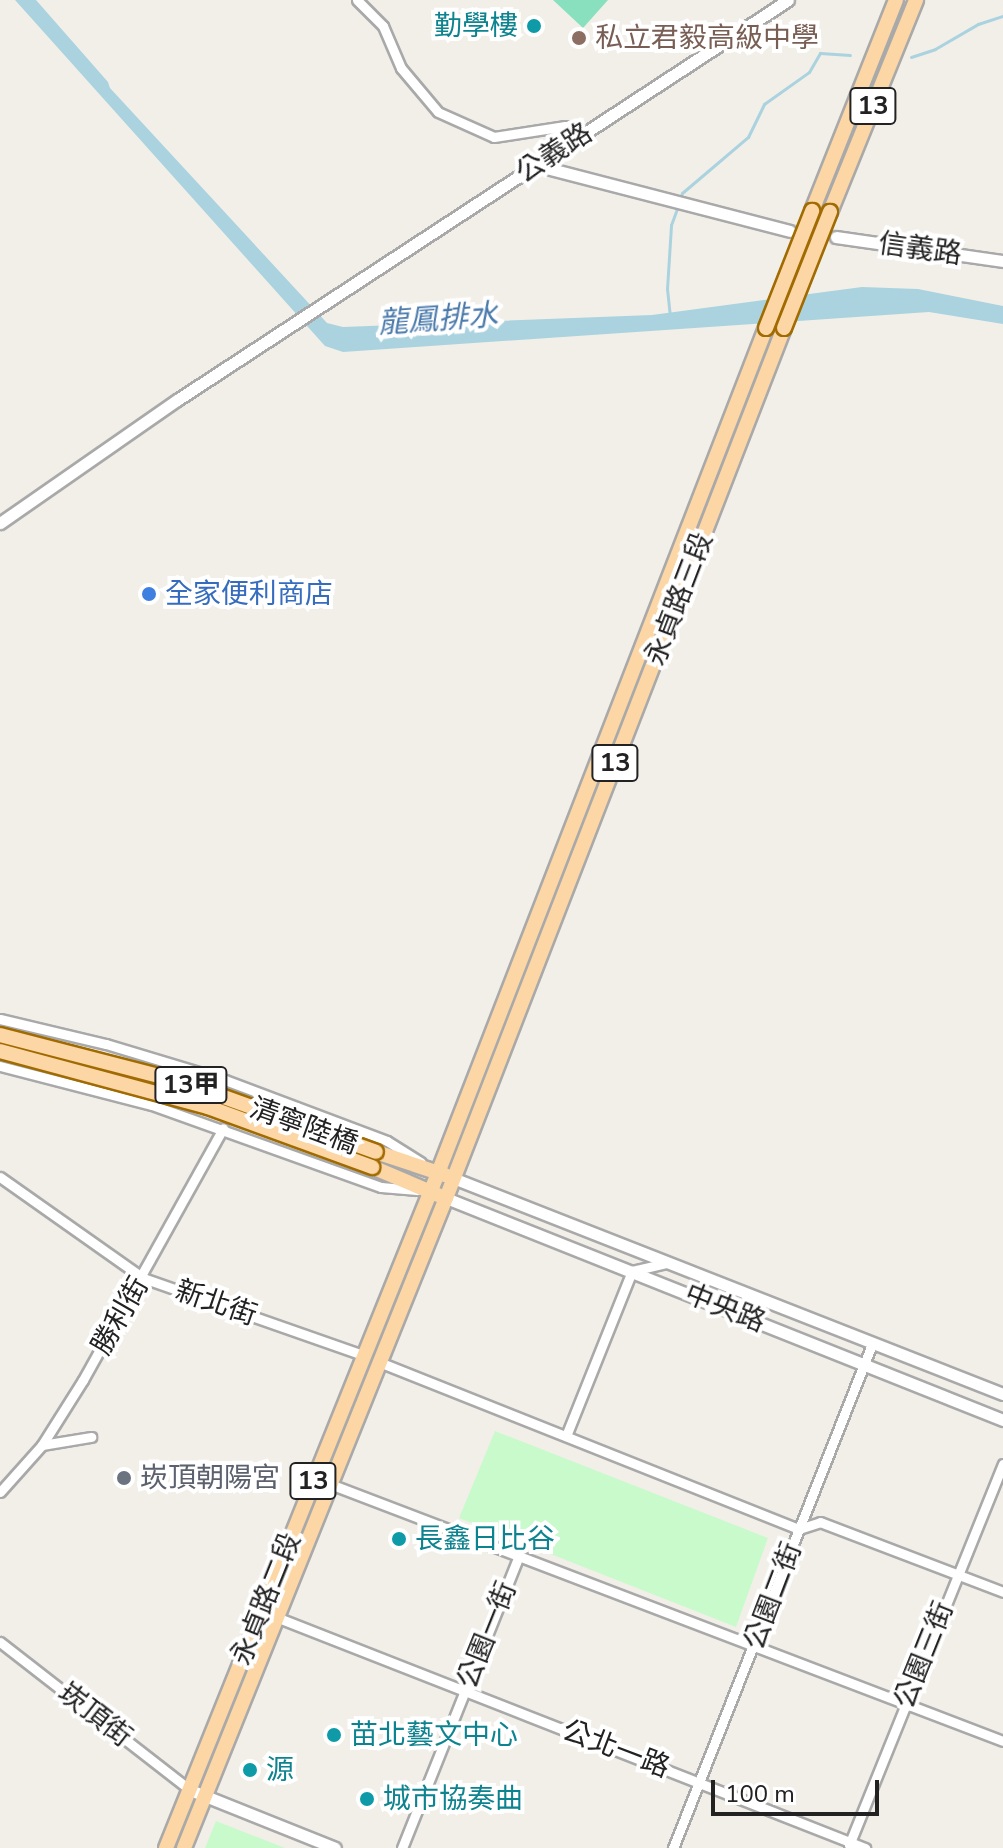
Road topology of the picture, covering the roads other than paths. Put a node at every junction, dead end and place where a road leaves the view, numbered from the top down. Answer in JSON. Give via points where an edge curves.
{"nodes":[{"id":1,"x":357,"y":0,"type":"edge"},
{"id":2,"x":788,"y":0,"type":"edge"},
{"id":3,"x":896,"y":0,"type":"edge"},
{"id":4,"x":916,"y":0,"type":"edge"},
{"id":5,"x":578,"y":137,"type":"junction"},
{"id":6,"x":535,"y":165,"type":"junction"},
{"id":7,"x":790,"y":231,"type":"dead end"},
{"id":8,"x":836,"y":237,"type":"dead end"},
{"id":9,"x":1003,"y":261,"type":"edge"},
{"id":10,"x":0,"y":523,"type":"edge"},
{"id":11,"x":0,"y":1019,"type":"edge"},
{"id":12,"x":58,"y":1034,"type":"junction"},
{"id":13,"x":0,"y":1035,"type":"edge"},
{"id":14,"x":0,"y":1051,"type":"edge"},
{"id":15,"x":0,"y":1066,"type":"edge"},
{"id":16,"x":49,"y":1078,"type":"junction"},
{"id":17,"x":223,"y":1128,"type":"junction"},
{"id":18,"x":374,"y":1159,"type":"junction"},
{"id":19,"x":438,"y":1173,"type":"junction"},
{"id":20,"x":0,"y":1177,"type":"edge"},
{"id":21,"x":453,"y":1178,"type":"junction"},
{"id":22,"x":430,"y":1191,"type":"junction"},
{"id":23,"x":446,"y":1198,"type":"junction"},
{"id":24,"x":668,"y":1263,"type":"junction"},
{"id":25,"x":632,"y":1271,"type":"junction"},
{"id":26,"x":143,"y":1278,"type":"junction"},
{"id":27,"x":872,"y":1344,"type":"junction"},
{"id":28,"x":363,"y":1355,"type":"junction"},
{"id":29,"x":379,"y":1362,"type":"junction"},
{"id":30,"x":863,"y":1364,"type":"junction"},
{"id":31,"x":1003,"y":1394,"type":"edge"},
{"id":32,"x":1003,"y":1420,"type":"edge"},
{"id":33,"x":566,"y":1436,"type":"junction"},
{"id":34,"x":91,"y":1437,"type":"dead end"},
{"id":35,"x":42,"y":1445,"type":"junction"},
{"id":36,"x":1003,"y":1464,"type":"edge"},
{"id":37,"x":330,"y":1484,"type":"junction"},
{"id":38,"x":0,"y":1492,"type":"edge"},
{"id":39,"x":799,"y":1529,"type":"junction"},
{"id":40,"x":289,"y":1542,"type":"junction"},
{"id":41,"x":305,"y":1548,"type":"junction"},
{"id":42,"x":519,"y":1556,"type":"junction"},
{"id":43,"x":958,"y":1575,"type":"junction"},
{"id":44,"x":1003,"y":1592,"type":"edge"},
{"id":45,"x":276,"y":1617,"type":"junction"},
{"id":46,"x":0,"y":1643,"type":"edge"},
{"id":47,"x":753,"y":1647,"type":"junction"},
{"id":48,"x":465,"y":1690,"type":"junction"},
{"id":49,"x":903,"y":1705,"type":"junction"},
{"id":50,"x":1003,"y":1741,"type":"edge"},
{"id":51,"x":700,"y":1782,"type":"junction"},
{"id":52,"x":190,"y":1790,"type":"junction"},
{"id":53,"x":205,"y":1797,"type":"junction"},
{"id":54,"x":849,"y":1845,"type":"edge"},
{"id":55,"x":166,"y":1848,"type":"edge"},
{"id":56,"x":184,"y":1848,"type":"edge"},
{"id":57,"x":335,"y":1848,"type":"edge"},
{"id":58,"x":402,"y":1848,"type":"edge"},
{"id":59,"x":673,"y":1848,"type":"edge"},
{"id":60,"x":865,"y":1848,"type":"edge"}],
"edges":[{"from":1,"to":5,"type":"street","via":[[383,26],[401,68],[438,112],[494,137],[565,126]]},
{"from":2,"to":5,"type":"street","name":"公義路"},
{"from":3,"to":19,"type":"main road","name":"永貞路三段","number":"13","bridge":true},
{"from":4,"to":21,"type":"main road","name":"永貞路三段","number":"13","bridge":true},
{"from":5,"to":6,"type":"street","name":"公義路"},
{"from":6,"to":7,"type":"street"},
{"from":6,"to":10,"type":"street","name":"公義路"},
{"from":8,"to":9,"type":"street","name":"信義路"},
{"from":11,"to":12,"type":"street"},
{"from":12,"to":16,"type":"street"},
{"from":12,"to":19,"type":"street","via":[[275,1098],[387,1141]]},
{"from":13,"to":18,"type":"main road","name":"清寧陸橋","number":"13甲","bridge":true,"via":[[182,1082]]},
{"from":14,"to":18,"type":"main road","name":"清寧陸橋","number":"13甲","bridge":true},
{"from":15,"to":16,"type":"street"},
{"from":16,"to":17,"type":"street"},
{"from":17,"to":22,"type":"street","via":[[381,1187]]},
{"from":17,"to":26,"type":"street","name":"勝利街"},
{"from":18,"to":19,"type":"main road","number":"13甲"},
{"from":18,"to":22,"type":"main road","number":"13甲"},
{"from":19,"to":21,"type":"main road","number":"13甲"},
{"from":19,"to":22,"type":"main road","name":"永貞路二段","number":"13"},
{"from":20,"to":26,"type":"street","name":"新北街"},
{"from":21,"to":23,"type":"main road","name":"永貞路三段","number":"13"},
{"from":21,"to":24,"type":"street","name":"中央路"},
{"from":22,"to":23,"type":"main road","number":"13甲"},
{"from":22,"to":28,"type":"main road","name":"永貞路二段","number":"13"},
{"from":23,"to":25,"type":"street","name":"中央路"},
{"from":23,"to":29,"type":"main road","name":"永貞路二段","number":"13"},
{"from":24,"to":25,"type":"street"},
{"from":24,"to":27,"type":"street","name":"中央路"},
{"from":25,"to":30,"type":"street","name":"中央路"},
{"from":25,"to":33,"type":"street"},
{"from":26,"to":28,"type":"street","name":"新北街"},
{"from":26,"to":35,"type":"street","name":"勝利街"},
{"from":27,"to":30,"type":"street","name":"公園二街"},
{"from":27,"to":31,"type":"street","name":"中央路"},
{"from":28,"to":40,"type":"main road","name":"永貞路二段","number":"13"},
{"from":29,"to":33,"type":"street"},
{"from":29,"to":37,"type":"main road","name":"永貞路二段","number":"13"},
{"from":30,"to":32,"type":"street","name":"中央路"},
{"from":30,"to":39,"type":"street","name":"公園二街"},
{"from":33,"to":39,"type":"street"},
{"from":34,"to":35,"type":"street"},
{"from":35,"to":38,"type":"street","name":"勝利街"},
{"from":36,"to":43,"type":"street","name":"公園三街"},
{"from":37,"to":41,"type":"main road","name":"永貞路二段","number":"13"},
{"from":37,"to":42,"type":"street"},
{"from":39,"to":43,"type":"street","via":[[820,1522]]},
{"from":39,"to":47,"type":"street","name":"公園二街"},
{"from":40,"to":41,"type":"main road"},
{"from":40,"to":52,"type":"main road","name":"永貞路二段","number":"13"},
{"from":41,"to":45,"type":"main road","name":"永貞路二段","number":"13"},
{"from":42,"to":47,"type":"street"},
{"from":42,"to":48,"type":"street","name":"公園一街"},
{"from":43,"to":44,"type":"street"},
{"from":43,"to":49,"type":"street","name":"公園三街"},
{"from":45,"to":48,"type":"street","name":"公北一路"},
{"from":45,"to":53,"type":"main road","name":"永貞路二段","number":"13"},
{"from":46,"to":52,"type":"street","name":"崁頂街"},
{"from":47,"to":49,"type":"street"},
{"from":47,"to":51,"type":"street","name":"公園二街"},
{"from":48,"to":51,"type":"street","name":"公北一路"},
{"from":48,"to":58,"type":"street","name":"公園一街"},
{"from":49,"to":50,"type":"street"},
{"from":49,"to":54,"type":"street","name":"公園三街"},
{"from":51,"to":54,"type":"street","name":"公北一路"},
{"from":51,"to":59,"type":"street","name":"公園二街"},
{"from":52,"to":53,"type":"street"},
{"from":52,"to":55,"type":"main road","name":"永貞路二段","number":"13"},
{"from":53,"to":56,"type":"main road","name":"永貞路二段","number":"13"},
{"from":53,"to":57,"type":"street"},
{"from":54,"to":60,"type":"street","name":"公北一路"}]}
